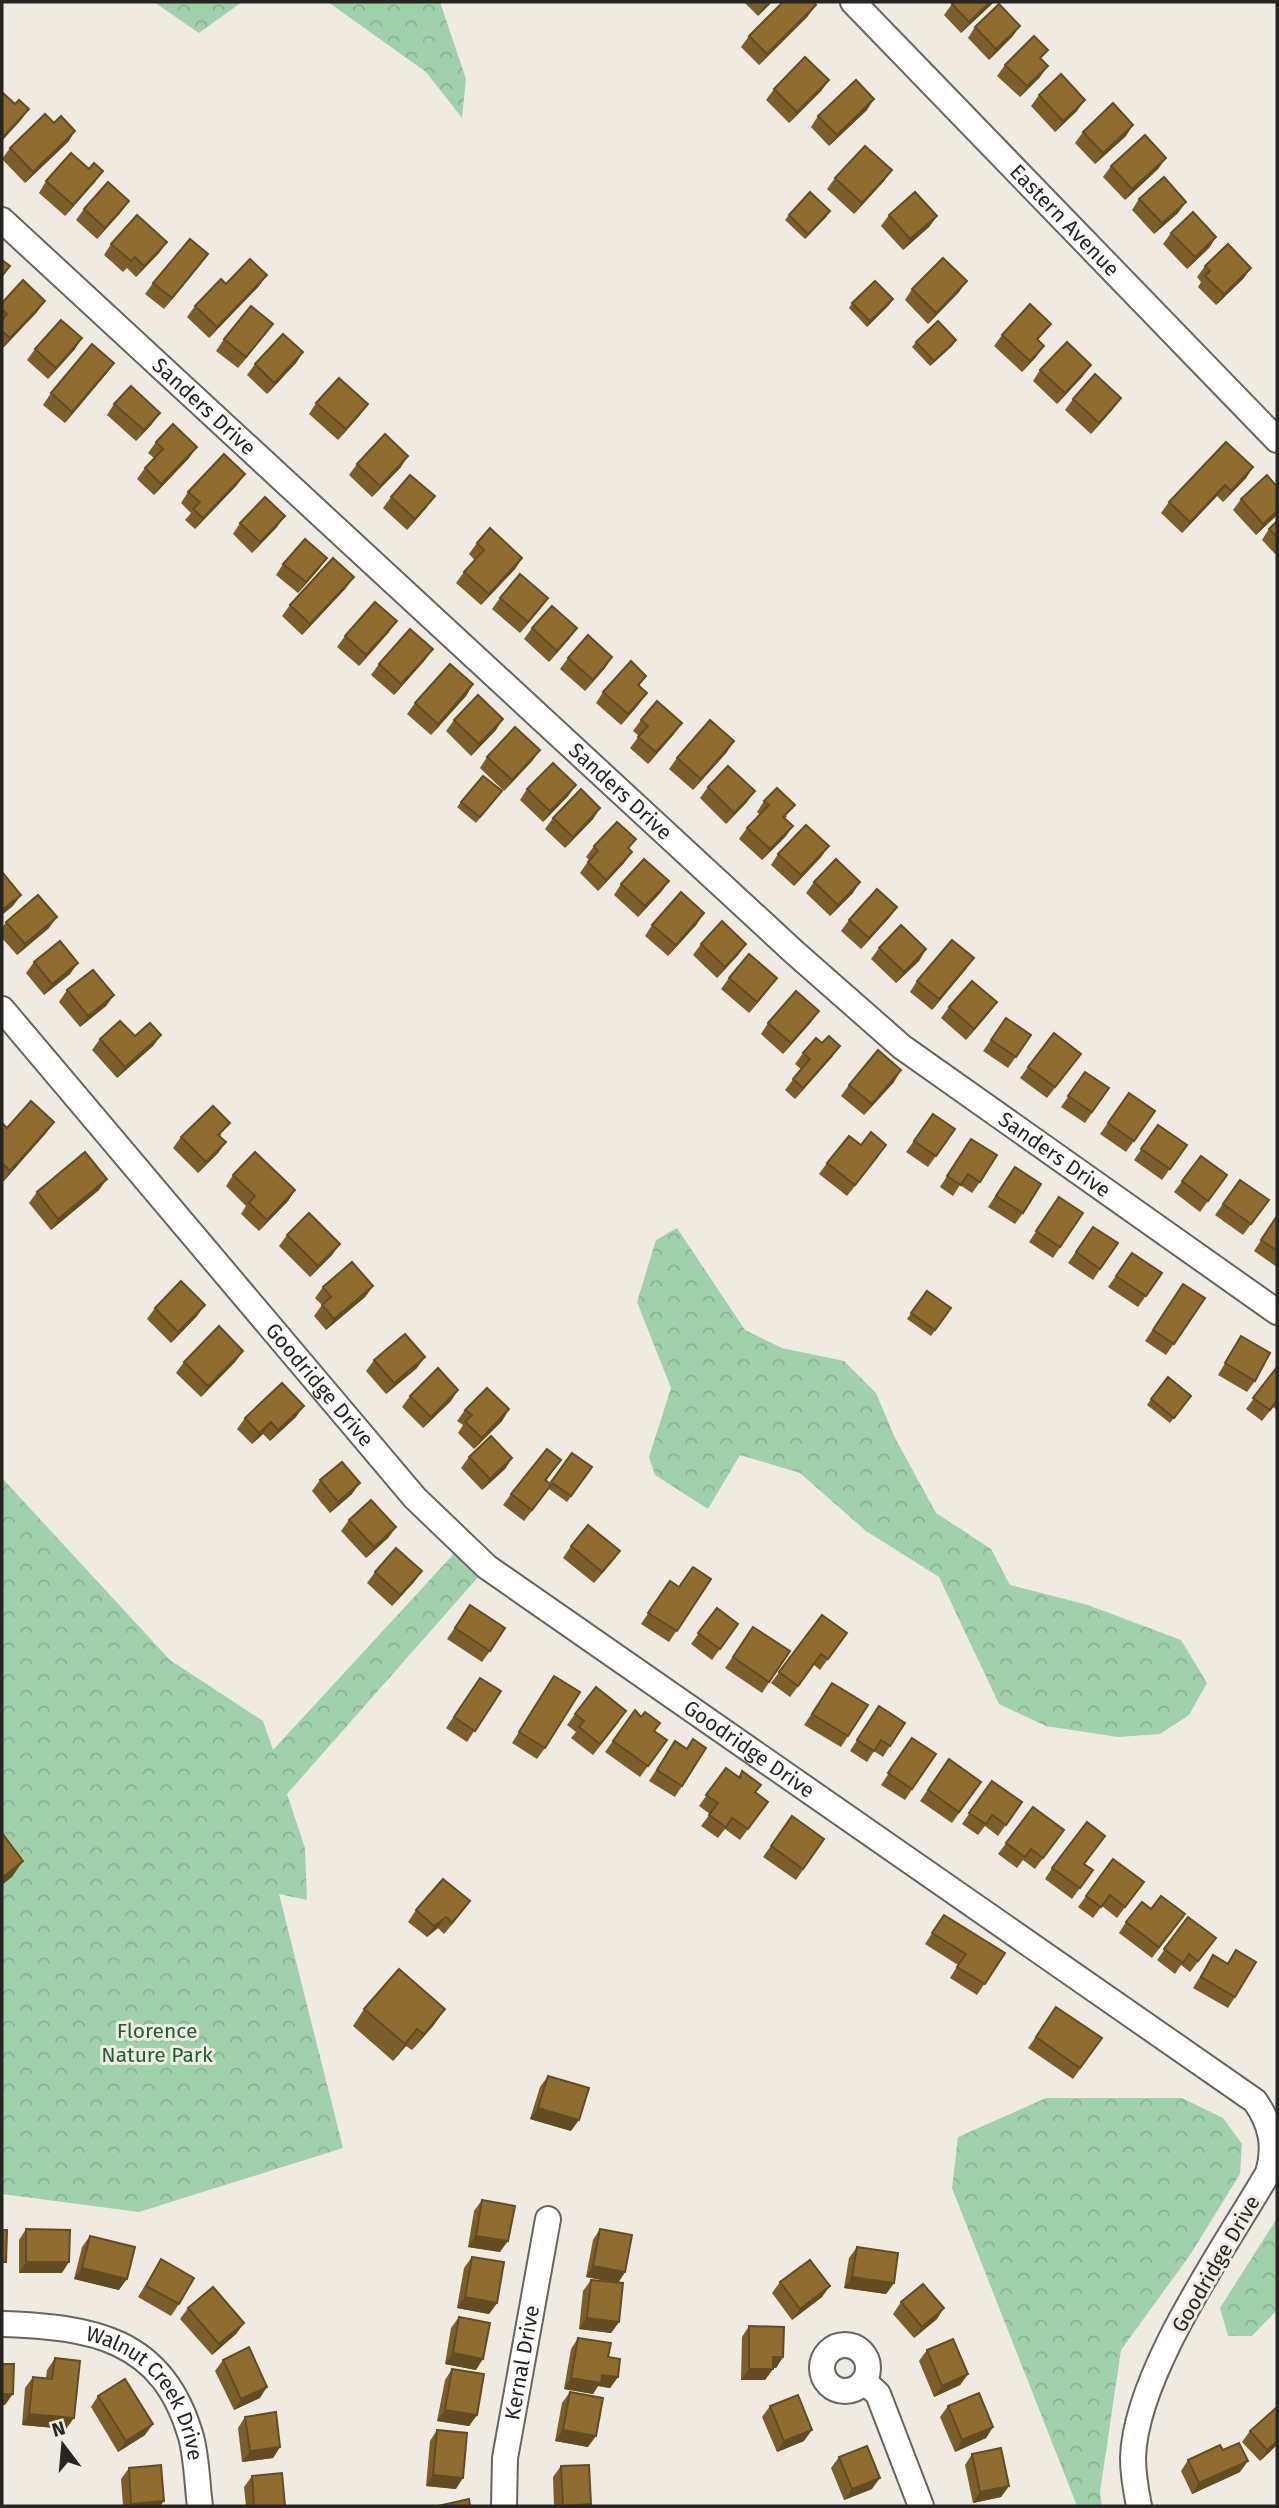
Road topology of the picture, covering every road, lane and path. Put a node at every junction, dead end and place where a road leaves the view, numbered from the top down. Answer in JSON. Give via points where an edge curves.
{"nodes":[{"id":1,"x":853,"y":2,"type":"edge"},
{"id":2,"x":2,"y":220,"type":"edge"},
{"id":3,"x":1277,"y":440,"type":"edge"},
{"id":4,"x":2,"y":1009,"type":"edge"},
{"id":5,"x":1277,"y":1312,"type":"edge"},
{"id":6,"x":548,"y":2220,"type":"dead end"},
{"id":7,"x":2,"y":2324,"type":"edge"},
{"id":8,"x":864,"y":2381,"type":"dead end"},
{"id":9,"x":200,"y":2506,"type":"edge"},
{"id":10,"x":504,"y":2506,"type":"edge"},
{"id":11,"x":921,"y":2506,"type":"edge"},
{"id":12,"x":1139,"y":2506,"type":"edge"}],
"edges":[{"from":1,"to":3,"type":"street","name":"Eastern Avenue"},
{"from":2,"to":5,"type":"street","name":"Sanders Drive","via":[[902,1047]]},
{"from":4,"to":12,"type":"street","name":"Goodridge Drive","via":[[415,1497],[487,1567],[1255,2101],[1271,2134],[1273,2155],[1268,2174],[1155,2371],[1133,2457]]},
{"from":6,"to":10,"type":"street","name":"Kernal Drive","via":[[505,2458]]},
{"from":7,"to":9,"type":"street","name":"Walnut Creek Drive","via":[[90,2332],[144,2357],[165,2379],[181,2407],[191,2439]]},
{"from":8,"to":11,"type":"street","via":[[878,2394]]}]}
